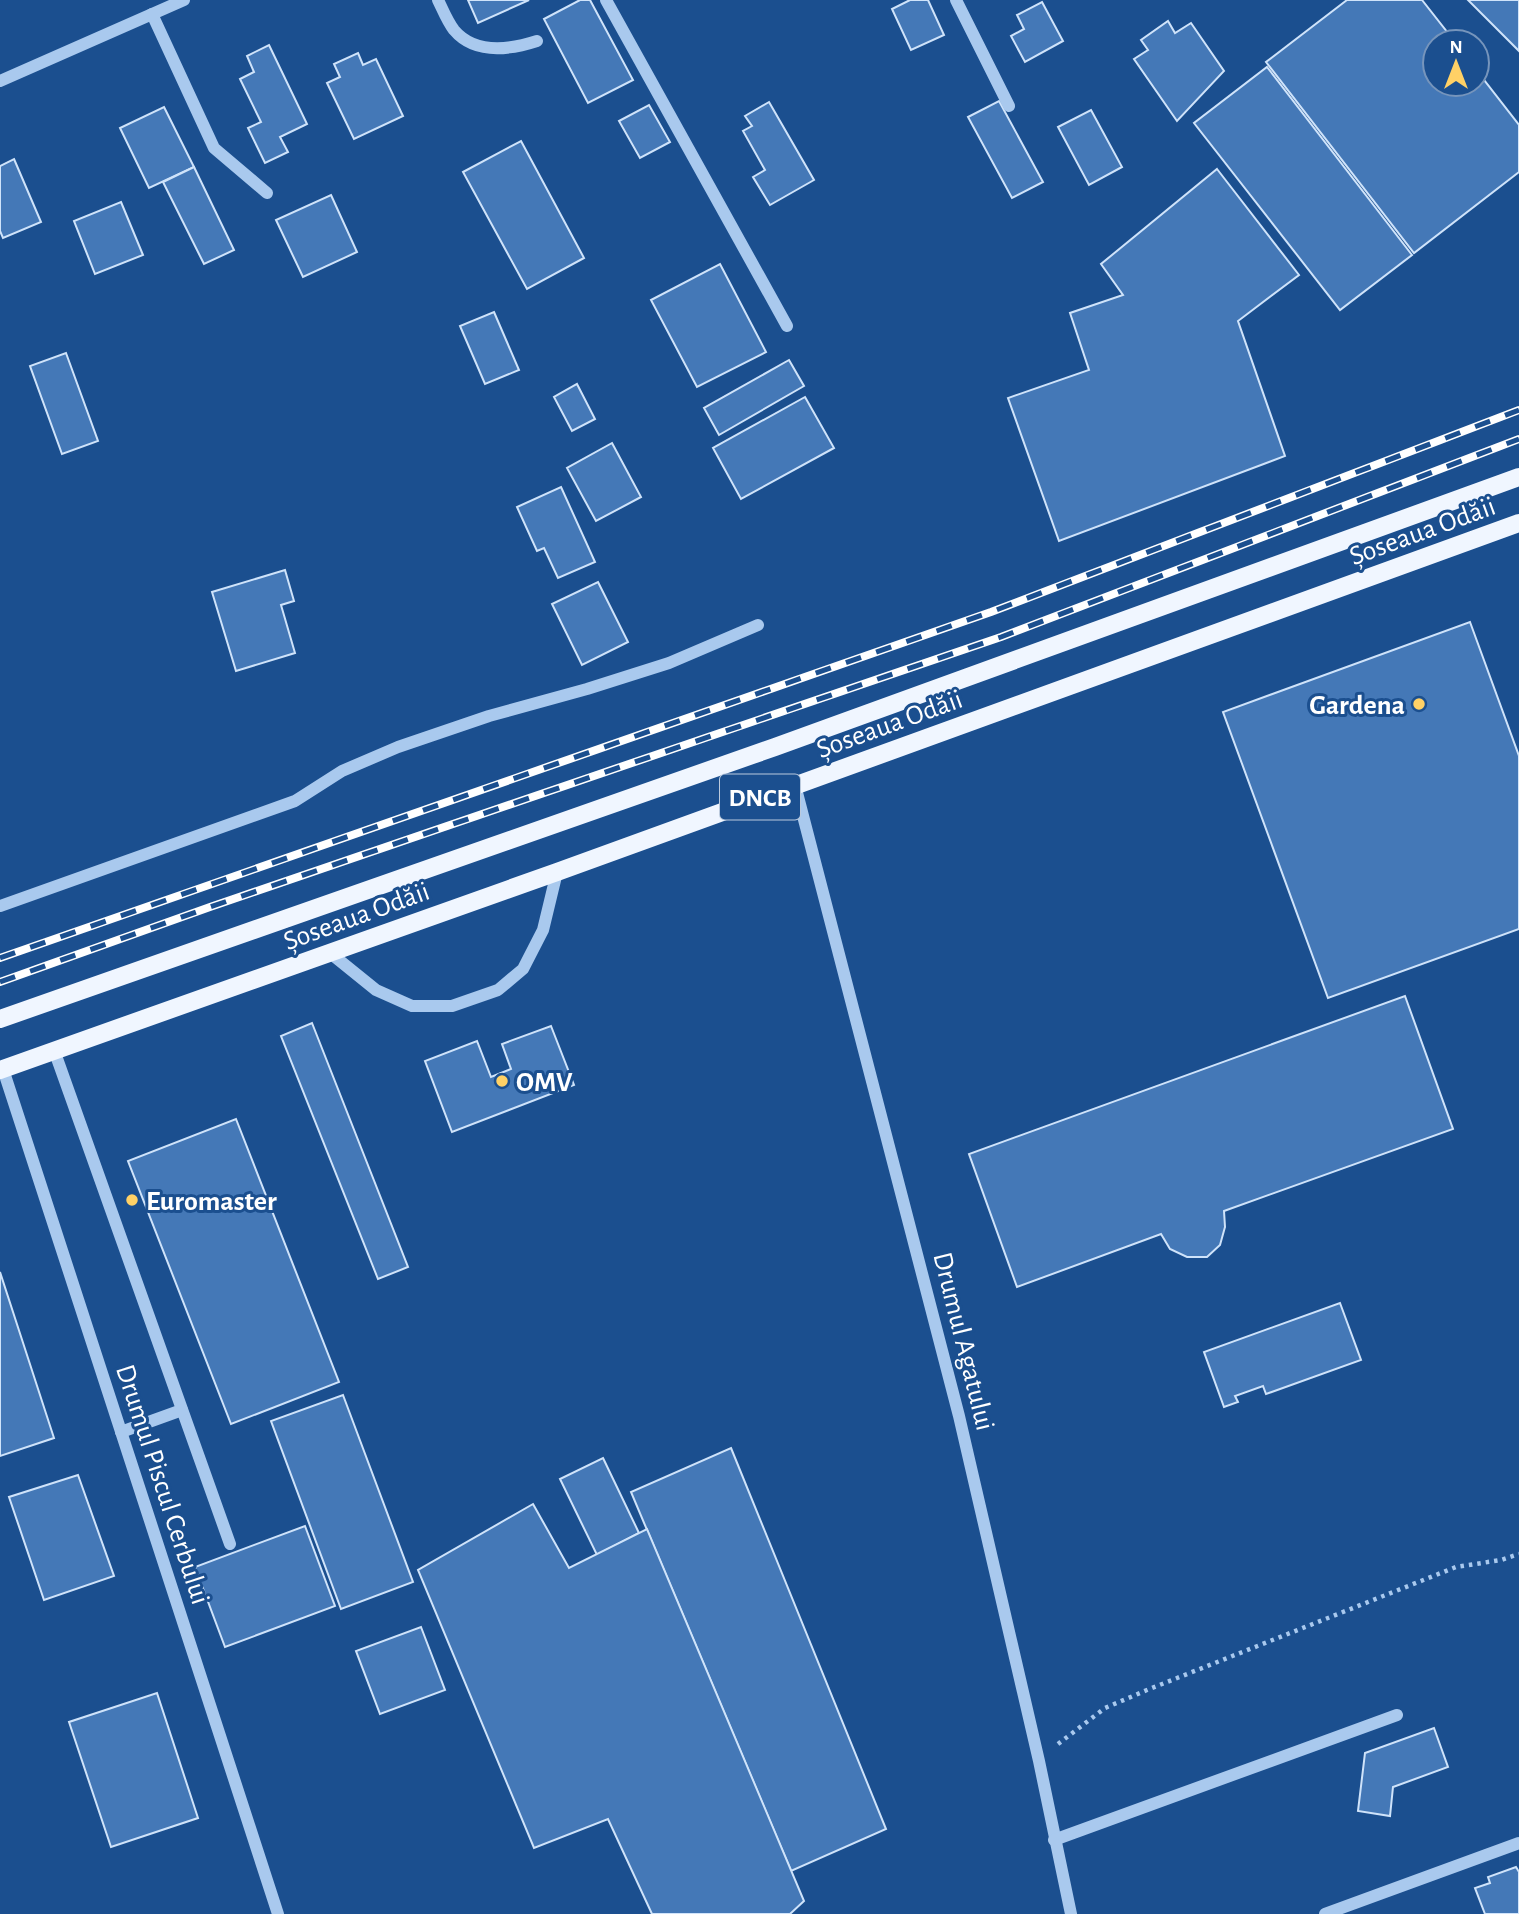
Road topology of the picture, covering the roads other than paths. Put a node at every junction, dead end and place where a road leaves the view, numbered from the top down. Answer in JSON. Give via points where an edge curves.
{"nodes":[{"id":1,"x":184,"y":0,"type":"edge"},
{"id":2,"x":438,"y":0,"type":"edge"},
{"id":3,"x":606,"y":0,"type":"edge"},
{"id":4,"x":956,"y":0,"type":"edge"},
{"id":5,"x":152,"y":14,"type":"junction"},
{"id":6,"x":537,"y":41,"type":"dead end"},
{"id":7,"x":0,"y":81,"type":"edge"},
{"id":8,"x":1009,"y":106,"type":"dead end"},
{"id":9,"x":267,"y":193,"type":"dead end"},
{"id":10,"x":787,"y":326,"type":"dead end"},
{"id":11,"x":1519,"y":477,"type":"edge"},
{"id":12,"x":1519,"y":523,"type":"edge"},
{"id":13,"x":758,"y":625,"type":"dead end"},
{"id":14,"x":795,"y":785,"type":"junction"},
{"id":15,"x":557,"y":872,"type":"junction"},
{"id":16,"x":0,"y":906,"type":"edge"},
{"id":17,"x":329,"y":952,"type":"junction"},
{"id":18,"x":0,"y":1019,"type":"edge"},
{"id":19,"x":54,"y":1051,"type":"junction"},
{"id":20,"x":1,"y":1069,"type":"edge"},
{"id":21,"x":182,"y":1410,"type":"junction"},
{"id":22,"x":121,"y":1432,"type":"junction"},
{"id":23,"x":230,"y":1544,"type":"dead end"},
{"id":24,"x":1397,"y":1715,"type":"dead end"},
{"id":25,"x":1054,"y":1840,"type":"junction"},
{"id":26,"x":1519,"y":1843,"type":"edge"},
{"id":27,"x":278,"y":1914,"type":"edge"},
{"id":28,"x":1071,"y":1914,"type":"edge"},
{"id":29,"x":1325,"y":1914,"type":"edge"}],
"edges":[{"from":1,"to":5,"type":"street"},
{"from":2,"to":6,"type":"street","via":[[452,27],[473,44],[512,49]]},
{"from":3,"to":10,"type":"street"},
{"from":4,"to":8,"type":"street"},
{"from":5,"to":7,"type":"street"},
{"from":5,"to":9,"type":"street","via":[[214,148]]},
{"from":11,"to":18,"type":"main road","name":"Șoseaua Odăii","number":"DNCB","via":[[775,747]]},
{"from":12,"to":14,"type":"main road","name":"Șoseaua Odăii","number":"DNCB"},
{"from":13,"to":16,"type":"street","via":[[669,663],[398,747],[342,771],[295,801]]},
{"from":14,"to":15,"type":"main road","name":"Șoseaua Odăii","number":"DNCB"},
{"from":14,"to":25,"type":"street","name":"Drumul Agatului","via":[[959,1416]]},
{"from":15,"to":17,"type":"main road","name":"Șoseaua Odăii","number":"DNCB"},
{"from":15,"to":17,"type":"street","via":[[543,930],[523,969],[498,990],[464,1002],[412,1006],[376,990]]},
{"from":17,"to":19,"type":"main road","name":"Șoseaua Odăii","number":"DNCB"},
{"from":19,"to":20,"type":"main road","name":"Șoseaua Odăii","number":"DNCB"},
{"from":19,"to":21,"type":"street"},
{"from":20,"to":22,"type":"street","name":"Drumul Piscul Cerbului"},
{"from":21,"to":22,"type":"street"},
{"from":21,"to":23,"type":"street"},
{"from":22,"to":27,"type":"street","name":"Drumul Piscul Cerbului"},
{"from":24,"to":25,"type":"street"},
{"from":25,"to":28,"type":"street","name":"Drumul Agatului"},
{"from":26,"to":29,"type":"street"}]}
